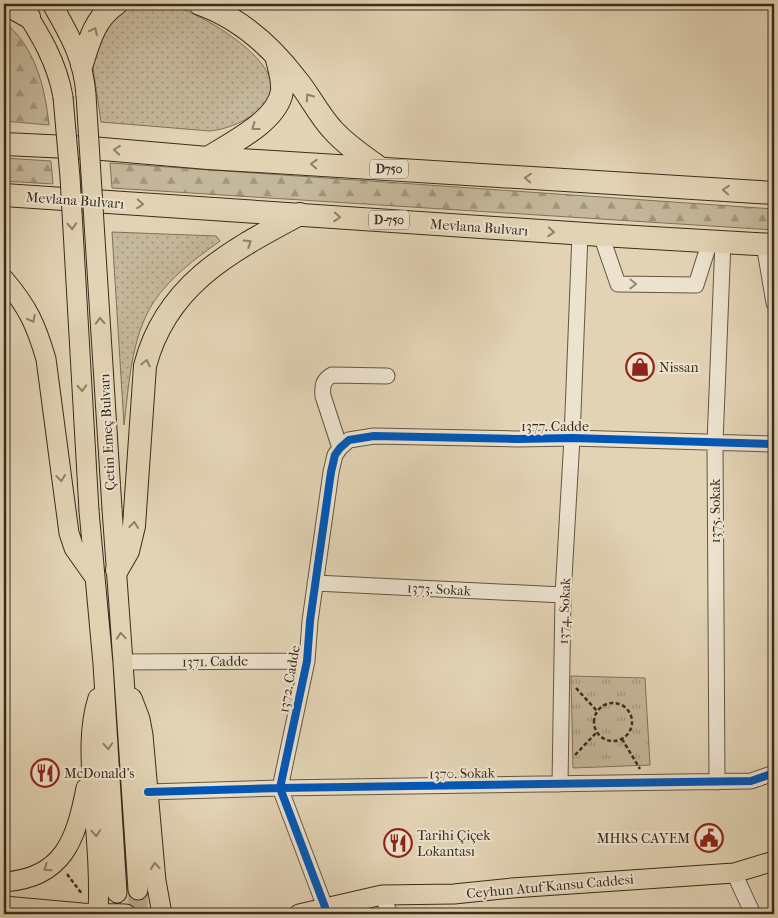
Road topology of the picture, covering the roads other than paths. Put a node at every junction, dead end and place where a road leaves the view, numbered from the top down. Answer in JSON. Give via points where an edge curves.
{"nodes":[{"id":1,"x":6,"y":4,"type":"edge"},
{"id":2,"x":52,"y":4,"type":"edge"},
{"id":3,"x":116,"y":4,"type":"edge"},
{"id":4,"x":200,"y":4,"type":"edge"},
{"id":5,"x":24,"y":10,"type":"edge"},
{"id":6,"x":276,"y":55,"type":"junction"},
{"id":7,"x":82,"y":64,"type":"junction"},
{"id":8,"x":4,"y":144,"type":"edge"},
{"id":9,"x":208,"y":158,"type":"junction"},
{"id":10,"x":380,"y":168,"type":"junction"},
{"id":11,"x":774,"y":193,"type":"edge"},
{"id":12,"x":4,"y":195,"type":"edge"},
{"id":13,"x":300,"y":214,"type":"junction"},
{"id":14,"x":591,"y":234,"type":"junction"},
{"id":15,"x":716,"y":241,"type":"junction"},
{"id":16,"x":769,"y":244,"type":"edge"},
{"id":17,"x":4,"y":279,"type":"edge"},
{"id":18,"x":774,"y":303,"type":"edge"},
{"id":19,"x":388,"y":376,"type":"dead end"},
{"id":20,"x":572,"y":438,"type":"junction"},
{"id":21,"x":715,"y":443,"type":"junction"},
{"id":22,"x":774,"y":444,"type":"edge"},
{"id":23,"x":340,"y":448,"type":"junction"},
{"id":24,"x":116,"y":570,"type":"junction"},
{"id":25,"x":95,"y":577,"type":"junction"},
{"id":26,"x":316,"y":583,"type":"junction"},
{"id":27,"x":563,"y":595,"type":"junction"},
{"id":28,"x":307,"y":660,"type":"junction"},
{"id":29,"x":124,"y":662,"type":"junction"},
{"id":30,"x":104,"y":680,"type":"junction"},
{"id":31,"x":125,"y":685,"type":"junction"},
{"id":32,"x":91,"y":762,"type":"junction"},
{"id":33,"x":774,"y":773,"type":"edge"},
{"id":34,"x":560,"y":777,"type":"junction"},
{"id":35,"x":717,"y":782,"type":"junction"},
{"id":36,"x":280,"y":788,"type":"junction"},
{"id":37,"x":148,"y":792,"type":"junction"},
{"id":38,"x":774,"y":861,"type":"edge"},
{"id":39,"x":734,"y":873,"type":"junction"},
{"id":40,"x":4,"y":882,"type":"edge"},
{"id":41,"x":138,"y":890,"type":"tunnel mouth"},
{"id":42,"x":117,"y":893,"type":"tunnel mouth"},
{"id":43,"x":382,"y":895,"type":"junction"},
{"id":44,"x":4,"y":906,"type":"edge"},
{"id":45,"x":318,"y":911,"type":"edge"},
{"id":46,"x":98,"y":914,"type":"edge"},
{"id":47,"x":126,"y":914,"type":"edge"},
{"id":48,"x":162,"y":914,"type":"edge"},
{"id":49,"x":299,"y":914,"type":"edge"},
{"id":50,"x":390,"y":914,"type":"edge"},
{"id":51,"x":753,"y":914,"type":"edge"}],
"edges":[{"from":1,"to":5,"type":"highway"},
{"from":2,"to":7,"type":"main road","name":"Çetin Emeç Bulvarı","via":[[75,44]]},
{"from":7,"to":3,"type":"highway","one_way":true,"via":[[94,28]]},
{"from":4,"to":6,"type":"highway","via":[[244,27]]},
{"from":5,"to":25,"type":"main road","name":"Çetin Emeç Bulvarı","one_way":true,"bridge":true,"via":[[57,69],[63,97]]},
{"from":6,"to":9,"type":"highway","one_way":true,"via":[[282,79],[280,101],[250,130]]},
{"from":10,"to":6,"type":"highway","one_way":true,"via":[[355,151],[332,129]]},
{"from":24,"to":7,"type":"main road","name":"Çetin Emeç Bulvarı","one_way":true,"bridge":true},
{"from":9,"to":8,"type":"highway","number":"D750","one_way":true},
{"from":10,"to":9,"type":"highway","number":"D750","one_way":true},
{"from":11,"to":10,"type":"highway","number":"D750","one_way":true},
{"from":12,"to":13,"type":"highway","name":"Mevlana Bulvarı","number":"D-750","one_way":true},
{"from":13,"to":14,"type":"highway","name":"Mevlana Bulvarı","number":"D-750","one_way":true},
{"from":24,"to":13,"type":"highway","one_way":true,"via":[[128,551],[134,526],[145,366],[157,331],[176,300],[198,278],[229,254]]},
{"from":14,"to":15,"type":"highway","name":"Mevlana Bulvarı","number":"D-750"},
{"from":14,"to":15,"type":"street","one_way":true,"via":[[618,284],[696,285]]},
{"from":14,"to":20,"type":"street","name":"1374. Sokak"},
{"from":15,"to":16,"type":"highway","name":"Mevlana Bulvarı","number":"D-750"},
{"from":15,"to":21,"type":"street","name":"1375. Sokak"},
{"from":16,"to":18,"type":"street"},
{"from":17,"to":25,"type":"main road","one_way":true,"via":[[28,311],[46,359],[69,534],[74,548]]},
{"from":19,"to":23,"type":"street","via":[[332,375],[325,380],[322,388]]},
{"from":20,"to":21,"type":"street","name":"1377. Cadde"},
{"from":20,"to":23,"type":"street","name":"1377. Cadde","via":[[374,436],[350,440]]},
{"from":20,"to":27,"type":"street","name":"1374. Sokak"},
{"from":21,"to":22,"type":"street","name":"1377. Cadde"},
{"from":21,"to":35,"type":"street","name":"1375. Sokak"},
{"from":23,"to":26,"type":"street","name":"1372. Cadde","via":[[331,472]]},
{"from":29,"to":24,"type":"main road","name":"Çetin Emeç Bulvarı","one_way":true},
{"from":25,"to":30,"type":"main road","name":"Çetin Emeç Bulvarı"},
{"from":26,"to":27,"type":"street","name":"1373. Sokak"},
{"from":26,"to":28,"type":"street","name":"1372. Cadde"},
{"from":27,"to":34,"type":"street","name":"1374. Sokak"},
{"from":28,"to":29,"type":"street","name":"1371. Cadde"},
{"from":28,"to":36,"type":"street","name":"1372. Cadde"},
{"from":29,"to":31,"type":"main road","name":"Çetin Emeç Bulvarı"},
{"from":30,"to":32,"type":"main road","name":"Çetin Emeç Bulvarı","via":[[94,719]]},
{"from":30,"to":42,"type":"main road","name":"Çetin Emeç Bulvarı","one_way":true},
{"from":31,"to":37,"type":"main road","name":"Çetin Emeç Bulvarı","via":[[140,719]]},
{"from":31,"to":41,"type":"main road","name":"Çetin Emeç Bulvarı"},
{"from":32,"to":40,"type":"main road","one_way":true,"via":[[78,826],[69,847],[42,873]]},
{"from":32,"to":46,"type":"main road","name":"Çetin Emeç Bulvarı","one_way":true},
{"from":33,"to":35,"type":"street","name":"1370. Sokak","via":[[751,781]]},
{"from":34,"to":35,"type":"street","name":"1370. Sokak","via":[[648,783]]},
{"from":34,"to":36,"type":"street","name":"1370. Sokak"},
{"from":36,"to":37,"type":"street","name":"1370. Sokak"},
{"from":36,"to":45,"type":"street"},
{"from":48,"to":37,"type":"main road","name":"Çetin Emeç Bulvarı","one_way":true},
{"from":38,"to":39,"type":"main road","name":"Ceyhun Atuf Kansu Caddesi"},
{"from":39,"to":43,"type":"main road","name":"Ceyhun Atuf Kansu Caddesi","via":[[454,894]]},
{"from":39,"to":51,"type":"street"},
{"from":43,"to":45,"type":"main road","name":"Ceyhun Atuf Kansu Caddesi"},
{"from":43,"to":50,"type":"street"},
{"from":44,"to":46,"type":"main road"},
{"from":45,"to":49,"type":"main road","name":"Ceyhun Atuf Kansu Caddesi"},
{"from":46,"to":47,"type":"main road"}]}
